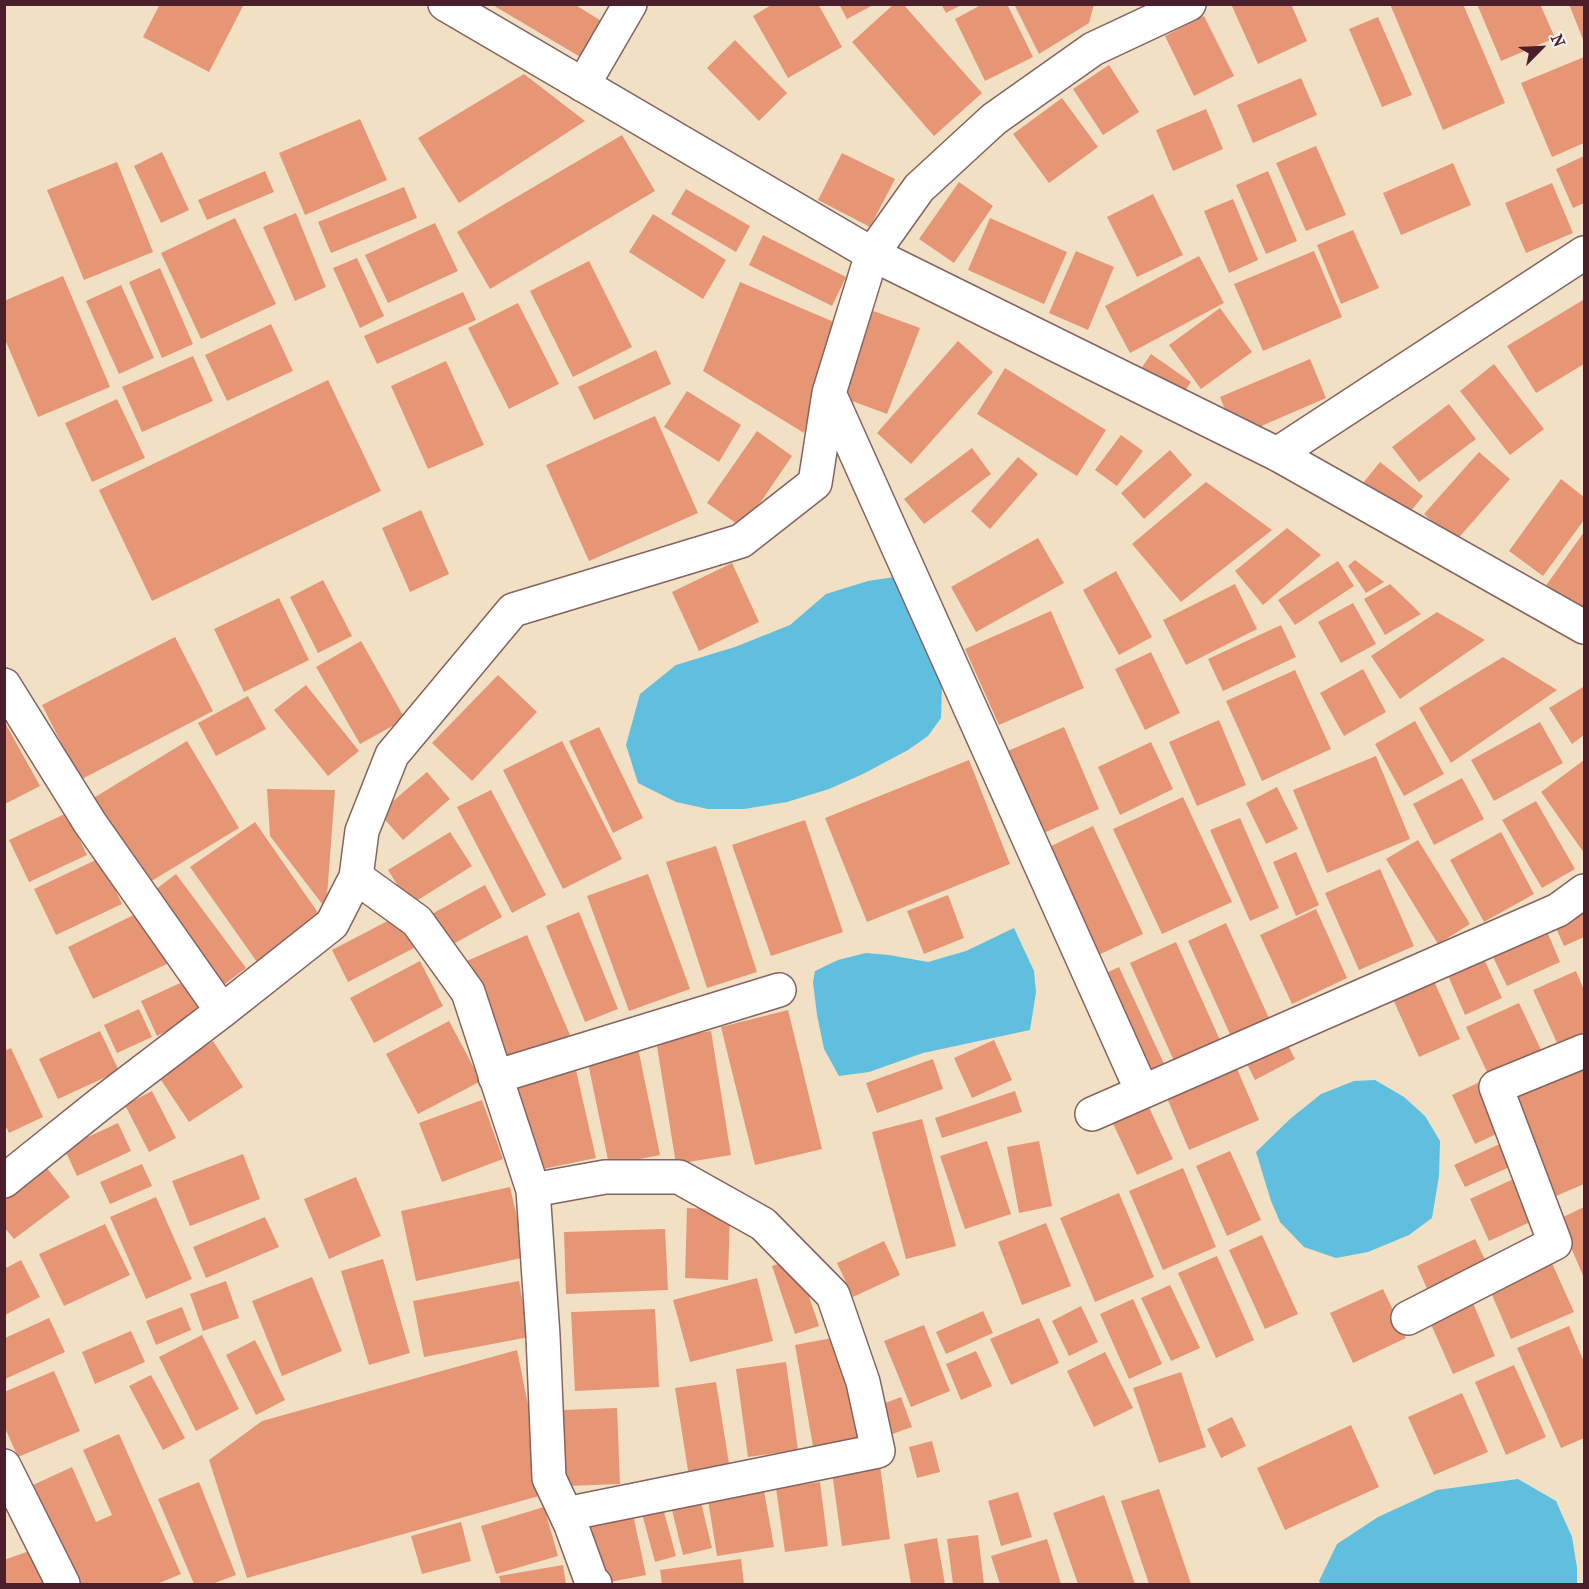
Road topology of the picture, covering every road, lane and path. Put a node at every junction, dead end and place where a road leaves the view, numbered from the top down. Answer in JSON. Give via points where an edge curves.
{"nodes":[{"id":1,"x":445,"y":4,"type":"edge"},
{"id":2,"x":630,"y":4,"type":"edge"},
{"id":3,"x":1189,"y":4,"type":"edge"},
{"id":4,"x":583,"y":85,"type":"junction"},
{"id":5,"x":1584,"y":253,"type":"edge"},
{"id":6,"x":872,"y":254,"type":"junction"},
{"id":7,"x":829,"y":393,"type":"junction"},
{"id":8,"x":1277,"y":454,"type":"junction"},
{"id":9,"x":1584,"y":627,"type":"edge"},
{"id":10,"x":4,"y":685,"type":"edge"},
{"id":11,"x":356,"y":877,"type":"junction"},
{"id":12,"x":1584,"y":891,"type":"edge"},
{"id":13,"x":779,"y":990,"type":"dead end"},
{"id":14,"x":222,"y":1011,"type":"junction"},
{"id":15,"x":1584,"y":1051,"type":"edge"},
{"id":16,"x":495,"y":1077,"type":"junction"},
{"id":17,"x":1142,"y":1092,"type":"junction"},
{"id":18,"x":1092,"y":1114,"type":"dead end"},
{"id":19,"x":4,"y":1181,"type":"edge"},
{"id":20,"x":533,"y":1190,"type":"junction"},
{"id":21,"x":1408,"y":1318,"type":"dead end"},
{"id":22,"x":4,"y":1466,"type":"edge"},
{"id":23,"x":566,"y":1514,"type":"junction"},
{"id":24,"x":63,"y":1584,"type":"edge"},
{"id":25,"x":594,"y":1584,"type":"edge"}],
"edges":[{"from":1,"to":4,"type":"street"},
{"from":2,"to":4,"type":"street"},
{"from":3,"to":6,"type":"street","via":[[1093,49],[994,119],[919,188]]},
{"from":4,"to":6,"type":"street"},
{"from":5,"to":8,"type":"street"},
{"from":6,"to":7,"type":"street"},
{"from":6,"to":8,"type":"street"},
{"from":7,"to":11,"type":"street","via":[[815,483],[741,541],[513,610],[392,755],[362,831]]},
{"from":7,"to":17,"type":"street"},
{"from":8,"to":9,"type":"street"},
{"from":10,"to":14,"type":"street","via":[[90,823]]},
{"from":11,"to":14,"type":"street","via":[[332,924]]},
{"from":11,"to":16,"type":"street","via":[[417,921],[468,992]]},
{"from":12,"to":17,"type":"street","via":[[1558,910]]},
{"from":13,"to":16,"type":"street"},
{"from":14,"to":19,"type":"street"},
{"from":15,"to":21,"type":"street","via":[[1496,1087],[1555,1244]]},
{"from":16,"to":20,"type":"street"},
{"from":17,"to":18,"type":"street"},
{"from":20,"to":23,"type":"street","via":[[549,1478]]},
{"from":20,"to":23,"type":"street","via":[[605,1177],[679,1178],[763,1224],[833,1295],[863,1382],[878,1451]]},
{"from":22,"to":24,"type":"street"},
{"from":23,"to":25,"type":"street"}]}
